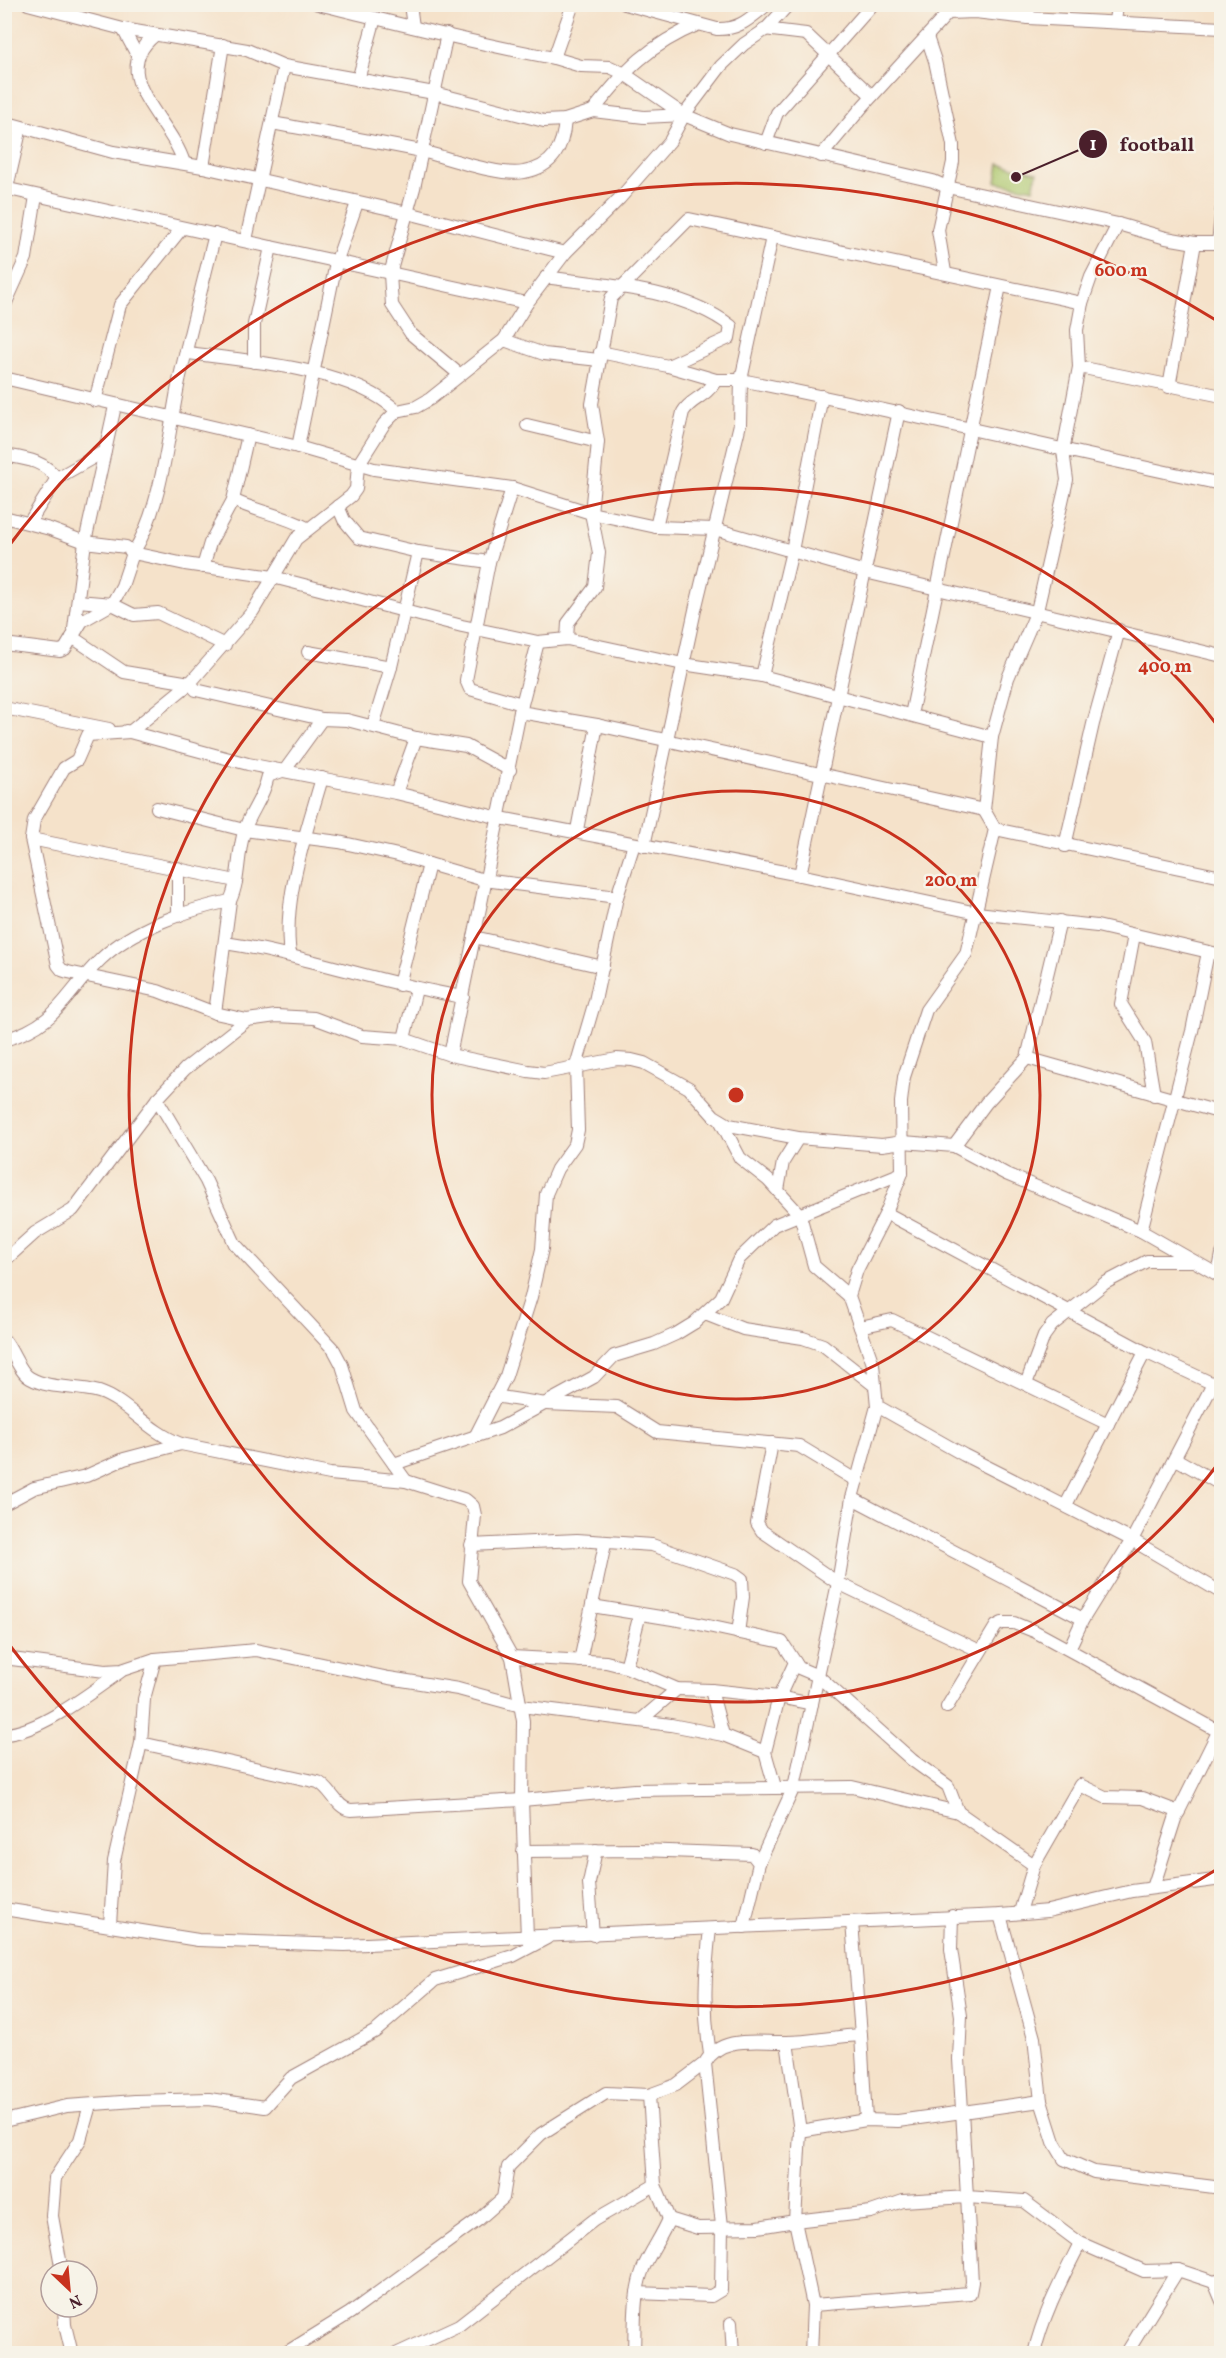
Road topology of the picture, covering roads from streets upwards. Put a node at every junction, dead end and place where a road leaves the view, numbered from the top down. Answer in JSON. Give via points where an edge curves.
{"nodes":[{"id":1,"x":28,"y":4,"type":"edge"},
{"id":2,"x":318,"y":4,"type":"edge"},
{"id":3,"x":410,"y":4,"type":"edge"},
{"id":4,"x":573,"y":4,"type":"edge"},
{"id":5,"x":625,"y":4,"type":"edge"},
{"id":6,"x":769,"y":4,"type":"edge"},
{"id":7,"x":789,"y":4,"type":"edge"},
{"id":8,"x":873,"y":4,"type":"edge"},
{"id":9,"x":1029,"y":4,"type":"edge"},
{"id":10,"x":1117,"y":4,"type":"edge"},
{"id":11,"x":952,"y":9,"type":"edge"},
{"id":12,"x":375,"y":18,"type":"junction"},
{"id":13,"x":1028,"y":18,"type":"junction"},
{"id":14,"x":1115,"y":22,"type":"junction"},
{"id":15,"x":699,"y":24,"type":"junction"},
{"id":16,"x":413,"y":27,"type":"junction"},
{"id":17,"x":1221,"y":28,"type":"edge"},
{"id":18,"x":123,"y":29,"type":"junction"},
{"id":19,"x":764,"y":29,"type":"junction"},
{"id":20,"x":447,"y":34,"type":"junction"},
{"id":21,"x":155,"y":35,"type":"junction"},
{"id":22,"x":927,"y":37,"type":"junction"},
{"id":23,"x":223,"y":45,"type":"junction"},
{"id":24,"x":137,"y":55,"type":"junction"},
{"id":25,"x":828,"y":55,"type":"junction"},
{"id":26,"x":554,"y":58,"type":"junction"},
{"id":27,"x":284,"y":66,"type":"junction"},
{"id":28,"x":623,"y":73,"type":"junction"},
{"id":29,"x":358,"y":80,"type":"junction"},
{"id":30,"x":434,"y":93,"type":"junction"},
{"id":31,"x":872,"y":96,"type":"junction"},
{"id":32,"x":593,"y":111,"type":"junction"},
{"id":33,"x":684,"y":115,"type":"junction"},
{"id":34,"x":565,"y":120,"type":"junction"},
{"id":35,"x":4,"y":122,"type":"edge"},
{"id":36,"x":272,"y":123,"type":"junction"},
{"id":37,"x":21,"y":127,"type":"junction"},
{"id":38,"x":766,"y":143,"type":"junction"},
{"id":39,"x":421,"y":152,"type":"junction"},
{"id":40,"x":821,"y":156,"type":"junction"},
{"id":41,"x":184,"y":163,"type":"junction"},
{"id":42,"x":203,"y":167,"type":"junction"},
{"id":43,"x":261,"y":180,"type":"junction"},
{"id":44,"x":947,"y":187,"type":"junction"},
{"id":45,"x":6,"y":188,"type":"edge"},
{"id":46,"x":36,"y":196,"type":"junction"},
{"id":47,"x":357,"y":203,"type":"junction"},
{"id":48,"x":1221,"y":207,"type":"edge"},
{"id":49,"x":408,"y":213,"type":"junction"},
{"id":50,"x":1118,"y":224,"type":"junction"},
{"id":51,"x":182,"y":228,"type":"junction"},
{"id":52,"x":216,"y":234,"type":"junction"},
{"id":53,"x":772,"y":237,"type":"junction"},
{"id":54,"x":246,"y":240,"type":"junction"},
{"id":55,"x":1195,"y":243,"type":"junction"},
{"id":56,"x":1220,"y":243,"type":"edge"},
{"id":57,"x":271,"y":247,"type":"junction"},
{"id":58,"x":565,"y":253,"type":"junction"},
{"id":59,"x":336,"y":263,"type":"junction"},
{"id":60,"x":945,"y":272,"type":"junction"},
{"id":61,"x":390,"y":274,"type":"junction"},
{"id":62,"x":546,"y":277,"type":"junction"},
{"id":63,"x":1000,"y":286,"type":"junction"},
{"id":64,"x":620,"y":288,"type":"junction"},
{"id":65,"x":527,"y":303,"type":"junction"},
{"id":66,"x":1082,"y":303,"type":"junction"},
{"id":67,"x":4,"y":307,"type":"edge"},
{"id":68,"x":504,"y":340,"type":"junction"},
{"id":69,"x":188,"y":353,"type":"junction"},
{"id":70,"x":600,"y":356,"type":"junction"},
{"id":71,"x":254,"y":362,"type":"junction"},
{"id":72,"x":668,"y":366,"type":"junction"},
{"id":73,"x":1079,"y":367,"type":"junction"},
{"id":74,"x":313,"y":373,"type":"junction"},
{"id":75,"x":459,"y":374,"type":"junction"},
{"id":76,"x":4,"y":378,"type":"edge"},
{"id":77,"x":716,"y":380,"type":"junction"},
{"id":78,"x":741,"y":380,"type":"junction"},
{"id":79,"x":1169,"y":387,"type":"junction"},
{"id":80,"x":822,"y":396,"type":"junction"},
{"id":81,"x":1221,"y":396,"type":"edge"},
{"id":82,"x":95,"y":401,"type":"junction"},
{"id":83,"x":115,"y":406,"type":"junction"},
{"id":84,"x":397,"y":411,"type":"junction"},
{"id":85,"x":899,"y":411,"type":"junction"},
{"id":86,"x":173,"y":419,"type":"junction"},
{"id":87,"x":527,"y":425,"type":"dead end"},
{"id":88,"x":969,"y":429,"type":"junction"},
{"id":89,"x":248,"y":435,"type":"junction"},
{"id":90,"x":598,"y":442,"type":"junction"},
{"id":91,"x":298,"y":447,"type":"junction"},
{"id":92,"x":105,"y":451,"type":"junction"},
{"id":93,"x":1063,"y":451,"type":"junction"},
{"id":94,"x":4,"y":455,"type":"edge"},
{"id":95,"x":358,"y":465,"type":"junction"},
{"id":96,"x":57,"y":478,"type":"junction"},
{"id":97,"x":1221,"y":484,"type":"edge"},
{"id":98,"x":512,"y":488,"type":"junction"},
{"id":99,"x":233,"y":500,"type":"junction"},
{"id":100,"x":338,"y":506,"type":"junction"},
{"id":101,"x":591,"y":513,"type":"junction"},
{"id":102,"x":4,"y":517,"type":"edge"},
{"id":103,"x":29,"y":524,"type":"junction"},
{"id":104,"x":656,"y":527,"type":"junction"},
{"id":105,"x":307,"y":528,"type":"junction"},
{"id":106,"x":715,"y":529,"type":"junction"},
{"id":107,"x":85,"y":542,"type":"junction"},
{"id":108,"x":792,"y":551,"type":"junction"},
{"id":109,"x":418,"y":552,"type":"junction"},
{"id":110,"x":133,"y":553,"type":"junction"},
{"id":111,"x":489,"y":562,"type":"junction"},
{"id":112,"x":203,"y":567,"type":"junction"},
{"id":113,"x":866,"y":572,"type":"junction"},
{"id":114,"x":273,"y":577,"type":"junction"},
{"id":115,"x":938,"y":590,"type":"junction"},
{"id":116,"x":78,"y":601,"type":"junction"},
{"id":117,"x":112,"y":604,"type":"junction"},
{"id":118,"x":404,"y":610,"type":"junction"},
{"id":119,"x":1038,"y":611,"type":"junction"},
{"id":120,"x":477,"y":628,"type":"junction"},
{"id":121,"x":1119,"y":630,"type":"junction"},
{"id":122,"x":73,"y":634,"type":"junction"},
{"id":123,"x":567,"y":639,"type":"junction"},
{"id":124,"x":538,"y":642,"type":"junction"},
{"id":125,"x":4,"y":644,"type":"edge"},
{"id":126,"x":225,"y":645,"type":"junction"},
{"id":127,"x":308,"y":652,"type":"dead end"},
{"id":128,"x":1221,"y":656,"type":"edge"},
{"id":129,"x":683,"y":664,"type":"junction"},
{"id":130,"x":391,"y":667,"type":"junction"},
{"id":131,"x":762,"y":676,"type":"junction"},
{"id":132,"x":190,"y":683,"type":"junction"},
{"id":133,"x":837,"y":698,"type":"junction"},
{"id":134,"x":4,"y":708,"type":"edge"},
{"id":135,"x":521,"y":708,"type":"junction"},
{"id":136,"x":911,"y":715,"type":"junction"},
{"id":137,"x":322,"y":719,"type":"junction"},
{"id":138,"x":597,"y":725,"type":"junction"},
{"id":139,"x":373,"y":726,"type":"junction"},
{"id":140,"x":130,"y":732,"type":"junction"},
{"id":141,"x":992,"y":737,"type":"junction"},
{"id":142,"x":416,"y":738,"type":"junction"},
{"id":143,"x":669,"y":741,"type":"junction"},
{"id":144,"x":285,"y":770,"type":"junction"},
{"id":145,"x":510,"y":770,"type":"junction"},
{"id":146,"x":820,"y":774,"type":"junction"},
{"id":147,"x":322,"y":778,"type":"junction"},
{"id":148,"x":396,"y":793,"type":"junction"},
{"id":149,"x":157,"y":808,"type":"dead end"},
{"id":150,"x":984,"y":810,"type":"junction"},
{"id":151,"x":500,"y":818,"type":"junction"},
{"id":152,"x":996,"y":829,"type":"junction"},
{"id":153,"x":244,"y":830,"type":"junction"},
{"id":154,"x":577,"y":830,"type":"junction"},
{"id":155,"x":31,"y":839,"type":"junction"},
{"id":156,"x":304,"y":839,"type":"junction"},
{"id":157,"x":639,"y":845,"type":"junction"},
{"id":158,"x":1065,"y":846,"type":"junction"},
{"id":159,"x":429,"y":864,"type":"junction"},
{"id":160,"x":178,"y":868,"type":"junction"},
{"id":161,"x":800,"y":874,"type":"junction"},
{"id":162,"x":1221,"y":877,"type":"edge"},
{"id":163,"x":484,"y":880,"type":"junction"},
{"id":164,"x":236,"y":881,"type":"junction"},
{"id":165,"x":617,"y":897,"type":"junction"},
{"id":166,"x":230,"y":902,"type":"junction"},
{"id":167,"x":976,"y":913,"type":"junction"},
{"id":168,"x":178,"y":916,"type":"junction"},
{"id":169,"x":1060,"y":921,"type":"junction"},
{"id":170,"x":1134,"y":935,"type":"junction"},
{"id":171,"x":474,"y":937,"type":"junction"},
{"id":172,"x":225,"y":944,"type":"junction"},
{"id":173,"x":1208,"y":952,"type":"junction"},
{"id":174,"x":290,"y":954,"type":"junction"},
{"id":175,"x":1221,"y":955,"type":"edge"},
{"id":176,"x":603,"y":968,"type":"junction"},
{"id":177,"x":86,"y":976,"type":"junction"},
{"id":178,"x":399,"y":985,"type":"junction"},
{"id":179,"x":416,"y":989,"type":"junction"},
{"id":180,"x":463,"y":997,"type":"junction"},
{"id":181,"x":215,"y":1013,"type":"junction"},
{"id":182,"x":248,"y":1020,"type":"junction"},
{"id":183,"x":404,"y":1039,"type":"junction"},
{"id":184,"x":4,"y":1040,"type":"edge"},
{"id":185,"x":450,"y":1055,"type":"junction"},
{"id":186,"x":1027,"y":1058,"type":"junction"},
{"id":187,"x":576,"y":1066,"type":"junction"},
{"id":188,"x":1154,"y":1095,"type":"junction"},
{"id":189,"x":157,"y":1099,"type":"junction"},
{"id":190,"x":1175,"y":1101,"type":"junction"},
{"id":191,"x":1221,"y":1113,"type":"edge"},
{"id":192,"x":720,"y":1120,"type":"junction"},
{"id":193,"x":798,"y":1138,"type":"junction"},
{"id":194,"x":903,"y":1142,"type":"junction"},
{"id":195,"x":954,"y":1146,"type":"junction"},
{"id":196,"x":902,"y":1173,"type":"junction"},
{"id":197,"x":778,"y":1190,"type":"junction"},
{"id":198,"x":886,"y":1212,"type":"junction"},
{"id":199,"x":800,"y":1215,"type":"junction"},
{"id":200,"x":1141,"y":1231,"type":"junction"},
{"id":201,"x":1221,"y":1254,"type":"edge"},
{"id":202,"x":4,"y":1261,"type":"edge"},
{"id":203,"x":1193,"y":1261,"type":"junction"},
{"id":204,"x":1220,"y":1276,"type":"edge"},
{"id":205,"x":849,"y":1296,"type":"junction"},
{"id":206,"x":1071,"y":1312,"type":"junction"},
{"id":207,"x":705,"y":1314,"type":"junction"},
{"id":208,"x":860,"y":1327,"type":"junction"},
{"id":209,"x":4,"y":1340,"type":"edge"},
{"id":210,"x":1145,"y":1352,"type":"junction"},
{"id":211,"x":1026,"y":1384,"type":"junction"},
{"id":212,"x":875,"y":1386,"type":"junction"},
{"id":213,"x":1217,"y":1386,"type":"edge"},
{"id":214,"x":494,"y":1396,"type":"junction"},
{"id":215,"x":546,"y":1404,"type":"junction"},
{"id":216,"x":877,"y":1406,"type":"junction"},
{"id":217,"x":1108,"y":1424,"type":"junction"},
{"id":218,"x":475,"y":1437,"type":"junction"},
{"id":219,"x":772,"y":1443,"type":"junction"},
{"id":220,"x":181,"y":1444,"type":"junction"},
{"id":221,"x":1176,"y":1459,"type":"junction"},
{"id":222,"x":394,"y":1464,"type":"junction"},
{"id":223,"x":405,"y":1481,"type":"junction"},
{"id":224,"x":857,"y":1481,"type":"junction"},
{"id":225,"x":1221,"y":1485,"type":"edge"},
{"id":226,"x":852,"y":1498,"type":"junction"},
{"id":227,"x":4,"y":1503,"type":"edge"},
{"id":228,"x":1066,"y":1505,"type":"junction"},
{"id":229,"x":1132,"y":1540,"type":"junction"},
{"id":230,"x":605,"y":1544,"type":"junction"},
{"id":231,"x":471,"y":1545,"type":"junction"},
{"id":232,"x":838,"y":1583,"type":"junction"},
{"id":233,"x":1221,"y":1593,"type":"edge"},
{"id":234,"x":592,"y":1605,"type":"junction"},
{"id":235,"x":640,"y":1614,"type":"junction"},
{"id":236,"x":1083,"y":1619,"type":"junction"},
{"id":237,"x":738,"y":1633,"type":"junction"},
{"id":238,"x":1069,"y":1648,"type":"junction"},
{"id":239,"x":980,"y":1651,"type":"junction"},
{"id":240,"x":512,"y":1657,"type":"junction"},
{"id":241,"x":4,"y":1658,"type":"edge"},
{"id":242,"x":155,"y":1659,"type":"junction"},
{"id":243,"x":580,"y":1661,"type":"junction"},
{"id":244,"x":795,"y":1662,"type":"junction"},
{"id":245,"x":626,"y":1667,"type":"junction"},
{"id":246,"x":122,"y":1670,"type":"junction"},
{"id":247,"x":818,"y":1676,"type":"junction"},
{"id":248,"x":677,"y":1689,"type":"junction"},
{"id":249,"x":711,"y":1689,"type":"junction"},
{"id":250,"x":779,"y":1697,"type":"junction"},
{"id":251,"x":812,"y":1704,"type":"junction"},
{"id":252,"x":521,"y":1706,"type":"junction"},
{"id":253,"x":947,"y":1707,"type":"dead end"},
{"id":254,"x":641,"y":1720,"type":"junction"},
{"id":255,"x":1220,"y":1730,"type":"edge"},
{"id":256,"x":4,"y":1734,"type":"edge"},
{"id":257,"x":723,"y":1735,"type":"junction"},
{"id":258,"x":141,"y":1743,"type":"junction"},
{"id":259,"x":765,"y":1752,"type":"junction"},
{"id":260,"x":775,"y":1787,"type":"junction"},
{"id":261,"x":794,"y":1787,"type":"junction"},
{"id":262,"x":522,"y":1800,"type":"junction"},
{"id":263,"x":958,"y":1812,"type":"junction"},
{"id":264,"x":1179,"y":1812,"type":"junction"},
{"id":265,"x":596,"y":1850,"type":"junction"},
{"id":266,"x":524,"y":1851,"type":"junction"},
{"id":267,"x":759,"y":1863,"type":"junction"},
{"id":268,"x":1034,"y":1865,"type":"junction"},
{"id":269,"x":1221,"y":1879,"type":"edge"},
{"id":270,"x":1153,"y":1888,"type":"junction"},
{"id":271,"x":4,"y":1910,"type":"edge"},
{"id":272,"x":1020,"y":1912,"type":"junction"},
{"id":273,"x":1000,"y":1915,"type":"junction"},
{"id":274,"x":952,"y":1916,"type":"junction"},
{"id":275,"x":852,"y":1922,"type":"junction"},
{"id":276,"x":110,"y":1925,"type":"junction"},
{"id":277,"x":744,"y":1927,"type":"junction"},
{"id":278,"x":710,"y":1929,"type":"junction"},
{"id":279,"x":593,"y":1935,"type":"junction"},
{"id":280,"x":550,"y":1936,"type":"junction"},
{"id":281,"x":527,"y":1938,"type":"junction"},
{"id":282,"x":861,"y":2035,"type":"junction"},
{"id":283,"x":787,"y":2042,"type":"junction"},
{"id":284,"x":707,"y":2058,"type":"junction"},
{"id":285,"x":649,"y":2095,"type":"junction"},
{"id":286,"x":1041,"y":2101,"type":"junction"},
{"id":287,"x":90,"y":2104,"type":"junction"},
{"id":288,"x":963,"y":2111,"type":"junction"},
{"id":289,"x":866,"y":2120,"type":"junction"},
{"id":290,"x":4,"y":2121,"type":"edge"},
{"id":291,"x":800,"y":2131,"type":"junction"},
{"id":292,"x":655,"y":2185,"type":"junction"},
{"id":293,"x":1220,"y":2190,"type":"edge"},
{"id":294,"x":967,"y":2197,"type":"junction"},
{"id":295,"x":669,"y":2219,"type":"junction"},
{"id":296,"x":795,"y":2221,"type":"junction"},
{"id":297,"x":722,"y":2226,"type":"junction"},
{"id":298,"x":1080,"y":2243,"type":"junction"},
{"id":299,"x":60,"y":2259,"type":"edge"},
{"id":300,"x":1178,"y":2270,"type":"junction"},
{"id":301,"x":1218,"y":2280,"type":"edge"},
{"id":302,"x":637,"y":2293,"type":"junction"},
{"id":303,"x":1221,"y":2301,"type":"edge"},
{"id":304,"x":813,"y":2305,"type":"junction"},
{"id":305,"x":65,"y":2319,"type":"edge"},
{"id":306,"x":731,"y":2323,"type":"dead end"},
{"id":307,"x":72,"y":2354,"type":"edge"},
{"id":308,"x":284,"y":2354,"type":"edge"},
{"id":309,"x":396,"y":2354,"type":"edge"},
{"id":310,"x":634,"y":2354,"type":"edge"},
{"id":311,"x":733,"y":2354,"type":"edge"},
{"id":312,"x":811,"y":2354,"type":"edge"},
{"id":313,"x":1034,"y":2354,"type":"edge"},
{"id":314,"x":1126,"y":2354,"type":"edge"}],
"edges":[{"from":1,"to":18,"type":"street"},
{"from":2,"to":12,"type":"street"},
{"from":3,"to":16,"type":"street"},
{"from":4,"to":26,"type":"street"},
{"from":5,"to":15,"type":"street"},
{"from":6,"to":15,"type":"street","via":[[737,27],[717,29]]},
{"from":6,"to":19,"type":"street"},
{"from":7,"to":19,"type":"street"},
{"from":8,"to":25,"type":"street"},
{"from":9,"to":13,"type":"street"},
{"from":10,"to":14,"type":"street"},
{"from":11,"to":13,"type":"street"},
{"from":11,"to":22,"type":"street"},
{"from":12,"to":16,"type":"street"},
{"from":12,"to":29,"type":"street"},
{"from":13,"to":14,"type":"street"},
{"from":14,"to":17,"type":"street"},
{"from":15,"to":28,"type":"street","via":[[666,40]]},
{"from":16,"to":20,"type":"street"},
{"from":18,"to":21,"type":"street"},
{"from":18,"to":24,"type":"street"},
{"from":19,"to":25,"type":"street","via":[[806,34]]},
{"from":19,"to":33,"type":"street","via":[[721,66]]},
{"from":20,"to":26,"type":"street","via":[[497,49]]},
{"from":20,"to":30,"type":"street"},
{"from":21,"to":23,"type":"street"},
{"from":21,"to":24,"type":"street"},
{"from":22,"to":31,"type":"street"},
{"from":22,"to":44,"type":"street","via":[[953,145]]},
{"from":23,"to":27,"type":"street","via":[[248,50]]},
{"from":23,"to":42,"type":"street"},
{"from":24,"to":41,"type":"street","via":[[134,68],[140,87],[179,145]]},
{"from":25,"to":31,"type":"street"},
{"from":25,"to":38,"type":"street","via":[[777,113]]},
{"from":26,"to":28,"type":"street","via":[[581,66],[610,67]]},
{"from":27,"to":29,"type":"street"},
{"from":27,"to":36,"type":"street"},
{"from":28,"to":32,"type":"street"},
{"from":28,"to":33,"type":"street"},
{"from":29,"to":30,"type":"street"},
{"from":30,"to":34,"type":"street","via":[[544,121]]},
{"from":30,"to":39,"type":"street"},
{"from":31,"to":40,"type":"street"},
{"from":32,"to":33,"type":"street","via":[[644,117]]},
{"from":32,"to":34,"type":"street"},
{"from":33,"to":38,"type":"street","via":[[730,134]]},
{"from":33,"to":58,"type":"street","via":[[669,141],[620,198]]},
{"from":34,"to":39,"type":"street","via":[[560,149],[551,161],[523,172],[506,173]]},
{"from":35,"to":37,"type":"street"},
{"from":36,"to":39,"type":"street"},
{"from":36,"to":43,"type":"street"},
{"from":37,"to":41,"type":"street","via":[[113,152]]},
{"from":37,"to":45,"type":"street"},
{"from":38,"to":40,"type":"street"},
{"from":39,"to":49,"type":"street"},
{"from":40,"to":44,"type":"street"},
{"from":41,"to":42,"type":"street"},
{"from":42,"to":43,"type":"street"},
{"from":43,"to":47,"type":"street"},
{"from":43,"to":54,"type":"street"},
{"from":44,"to":50,"type":"street"},
{"from":44,"to":60,"type":"street","via":[[938,230]]},
{"from":45,"to":46,"type":"street"},
{"from":46,"to":51,"type":"street"},
{"from":46,"to":67,"type":"street","via":[[26,258]]},
{"from":47,"to":49,"type":"street"},
{"from":47,"to":59,"type":"street"},
{"from":48,"to":56,"type":"street"},
{"from":49,"to":58,"type":"street"},
{"from":49,"to":61,"type":"street"},
{"from":50,"to":55,"type":"street"},
{"from":50,"to":66,"type":"street"},
{"from":51,"to":52,"type":"street"},
{"from":51,"to":82,"type":"street","via":[[120,305]]},
{"from":52,"to":54,"type":"street"},
{"from":52,"to":69,"type":"street"},
{"from":53,"to":60,"type":"street"},
{"from":53,"to":64,"type":"street","via":[[689,219]]},
{"from":53,"to":78,"type":"street"},
{"from":54,"to":57,"type":"street"},
{"from":55,"to":56,"type":"street"},
{"from":55,"to":79,"type":"street"},
{"from":57,"to":59,"type":"street"},
{"from":57,"to":71,"type":"street","via":[[254,324]]},
{"from":58,"to":62,"type":"street"},
{"from":59,"to":61,"type":"street"},
{"from":59,"to":74,"type":"street"},
{"from":60,"to":63,"type":"street"},
{"from":61,"to":65,"type":"street"},
{"from":61,"to":75,"type":"street","via":[[392,305],[411,334]]},
{"from":62,"to":64,"type":"street"},
{"from":62,"to":65,"type":"street"},
{"from":63,"to":66,"type":"street"},
{"from":63,"to":88,"type":"street"},
{"from":64,"to":70,"type":"street","via":[[611,297]]},
{"from":64,"to":72,"type":"street","via":[[691,304],[731,326],[729,338]]},
{"from":65,"to":68,"type":"street"},
{"from":66,"to":73,"type":"street","via":[[1077,330]]},
{"from":68,"to":70,"type":"street","via":[[544,354]]},
{"from":68,"to":75,"type":"street"},
{"from":69,"to":71,"type":"street"},
{"from":69,"to":86,"type":"street"},
{"from":70,"to":72,"type":"street"},
{"from":70,"to":90,"type":"street","via":[[591,414]]},
{"from":71,"to":74,"type":"street"},
{"from":72,"to":77,"type":"street"},
{"from":73,"to":79,"type":"street"},
{"from":73,"to":93,"type":"street"},
{"from":74,"to":84,"type":"street","via":[[364,389]]},
{"from":74,"to":91,"type":"street"},
{"from":75,"to":84,"type":"street","via":[[430,399]]},
{"from":76,"to":82,"type":"street"},
{"from":77,"to":78,"type":"street"},
{"from":77,"to":104,"type":"street","via":[[703,397],[683,412]]},
{"from":78,"to":80,"type":"street"},
{"from":78,"to":106,"type":"street","via":[[740,424]]},
{"from":79,"to":81,"type":"street"},
{"from":80,"to":85,"type":"street"},
{"from":80,"to":108,"type":"street"},
{"from":82,"to":83,"type":"street"},
{"from":83,"to":86,"type":"street"},
{"from":83,"to":92,"type":"street"},
{"from":84,"to":95,"type":"street"},
{"from":85,"to":88,"type":"street"},
{"from":85,"to":113,"type":"street"},
{"from":86,"to":89,"type":"street"},
{"from":86,"to":110,"type":"street","via":[[145,534]]},
{"from":87,"to":90,"type":"street"},
{"from":88,"to":93,"type":"street"},
{"from":88,"to":115,"type":"street"},
{"from":89,"to":91,"type":"street"},
{"from":89,"to":99,"type":"street"},
{"from":90,"to":101,"type":"street"},
{"from":91,"to":95,"type":"street"},
{"from":92,"to":96,"type":"street"},
{"from":92,"to":107,"type":"street"},
{"from":93,"to":97,"type":"street"},
{"from":93,"to":119,"type":"street","via":[[1067,480]]},
{"from":94,"to":96,"type":"street","via":[[35,460]]},
{"from":95,"to":98,"type":"street"},
{"from":95,"to":100,"type":"street","via":[[356,489]]},
{"from":96,"to":103,"type":"street"},
{"from":98,"to":101,"type":"street"},
{"from":98,"to":111,"type":"street"},
{"from":99,"to":105,"type":"street"},
{"from":99,"to":112,"type":"street","via":[[210,543]]},
{"from":100,"to":105,"type":"street"},
{"from":100,"to":109,"type":"street","via":[[359,538]]},
{"from":101,"to":104,"type":"street"},
{"from":101,"to":123,"type":"street","via":[[599,553],[595,586],[568,623]]},
{"from":102,"to":103,"type":"street"},
{"from":103,"to":107,"type":"street"},
{"from":104,"to":106,"type":"street"},
{"from":105,"to":114,"type":"street"},
{"from":106,"to":108,"type":"street"},
{"from":106,"to":129,"type":"street"},
{"from":107,"to":110,"type":"street","via":[[126,547]]},
{"from":107,"to":116,"type":"street"},
{"from":108,"to":113,"type":"street"},
{"from":108,"to":131,"type":"street"},
{"from":109,"to":111,"type":"street"},
{"from":109,"to":118,"type":"street"},
{"from":110,"to":112,"type":"street"},
{"from":110,"to":117,"type":"street"},
{"from":111,"to":120,"type":"street"},
{"from":112,"to":114,"type":"street"},
{"from":113,"to":115,"type":"street"},
{"from":113,"to":133,"type":"street"},
{"from":114,"to":118,"type":"street"},
{"from":114,"to":126,"type":"street","via":[[253,611]]},
{"from":115,"to":119,"type":"street"},
{"from":115,"to":136,"type":"street"},
{"from":116,"to":117,"type":"street"},
{"from":116,"to":122,"type":"street"},
{"from":117,"to":122,"type":"street","via":[[82,621]]},
{"from":117,"to":126,"type":"street","via":[[134,615],[158,613]]},
{"from":118,"to":120,"type":"street"},
{"from":118,"to":130,"type":"street"},
{"from":119,"to":121,"type":"street"},
{"from":119,"to":141,"type":"street","via":[[1008,678]]},
{"from":120,"to":124,"type":"street"},
{"from":120,"to":135,"type":"street","via":[[466,680],[470,689]]},
{"from":121,"to":128,"type":"street"},
{"from":121,"to":158,"type":"street"},
{"from":122,"to":125,"type":"street","via":[[68,646],[60,651]]},
{"from":122,"to":132,"type":"street","via":[[124,672]]},
{"from":123,"to":124,"type":"street"},
{"from":123,"to":129,"type":"street"},
{"from":124,"to":135,"type":"street"},
{"from":126,"to":132,"type":"street"},
{"from":127,"to":130,"type":"street"},
{"from":129,"to":131,"type":"street"},
{"from":129,"to":143,"type":"street"},
{"from":130,"to":139,"type":"street"},
{"from":131,"to":133,"type":"street"},
{"from":132,"to":137,"type":"street","via":[[196,690]]},
{"from":132,"to":140,"type":"street"},
{"from":133,"to":136,"type":"street"},
{"from":133,"to":146,"type":"street"},
{"from":134,"to":140,"type":"street"},
{"from":135,"to":138,"type":"street"},
{"from":135,"to":145,"type":"street"},
{"from":136,"to":141,"type":"street"},
{"from":137,"to":139,"type":"street"},
{"from":137,"to":144,"type":"street"},
{"from":138,"to":143,"type":"street"},
{"from":138,"to":154,"type":"street"},
{"from":139,"to":142,"type":"street"},
{"from":140,"to":144,"type":"street"},
{"from":140,"to":155,"type":"street","via":[[88,735],[77,760],[64,768],[34,820]]},
{"from":141,"to":150,"type":"street"},
{"from":142,"to":145,"type":"street","via":[[466,746]]},
{"from":142,"to":148,"type":"street"},
{"from":143,"to":146,"type":"street"},
{"from":143,"to":157,"type":"street"},
{"from":144,"to":147,"type":"street"},
{"from":144,"to":153,"type":"street","via":[[268,776],[264,796]]},
{"from":145,"to":151,"type":"street"},
{"from":146,"to":150,"type":"street"},
{"from":146,"to":161,"type":"street"},
{"from":147,"to":148,"type":"street"},
{"from":147,"to":156,"type":"street"},
{"from":148,"to":151,"type":"street"},
{"from":149,"to":153,"type":"street"},
{"from":150,"to":152,"type":"street"},
{"from":151,"to":154,"type":"street"},
{"from":151,"to":163,"type":"street"},
{"from":152,"to":158,"type":"street"},
{"from":152,"to":167,"type":"street"},
{"from":153,"to":156,"type":"street"},
{"from":153,"to":164,"type":"street"},
{"from":154,"to":157,"type":"street"},
{"from":155,"to":160,"type":"street"},
{"from":155,"to":177,"type":"street","via":[[58,965],[62,970]]},
{"from":156,"to":159,"type":"street","via":[[339,842]]},
{"from":156,"to":174,"type":"street","via":[[286,930]]},
{"from":157,"to":161,"type":"street"},
{"from":157,"to":165,"type":"street"},
{"from":158,"to":162,"type":"street"},
{"from":159,"to":163,"type":"street"},
{"from":159,"to":178,"type":"street"},
{"from":160,"to":164,"type":"street"},
{"from":160,"to":168,"type":"street"},
{"from":161,"to":167,"type":"street"},
{"from":163,"to":165,"type":"street"},
{"from":163,"to":171,"type":"street"},
{"from":164,"to":166,"type":"street"},
{"from":165,"to":176,"type":"street"},
{"from":166,"to":168,"type":"street"},
{"from":166,"to":172,"type":"street"},
{"from":167,"to":169,"type":"street"},
{"from":167,"to":194,"type":"street","via":[[966,954],[926,1010],[904,1077]]},
{"from":168,"to":177,"type":"street","via":[[124,943],[101,958]]},
{"from":169,"to":170,"type":"street"},
{"from":169,"to":186,"type":"street"},
{"from":170,"to":173,"type":"street"},
{"from":170,"to":188,"type":"street","via":[[1121,1004],[1145,1042]]},
{"from":171,"to":176,"type":"street"},
{"from":171,"to":180,"type":"street"},
{"from":172,"to":174,"type":"street"},
{"from":172,"to":181,"type":"street"},
{"from":173,"to":175,"type":"street"},
{"from":173,"to":190,"type":"street"},
{"from":174,"to":178,"type":"street"},
{"from":176,"to":187,"type":"street"},
{"from":177,"to":181,"type":"street","via":[[158,991]]},
{"from":177,"to":184,"type":"street","via":[[41,1025]]},
{"from":178,"to":179,"type":"street"},
{"from":179,"to":180,"type":"street"},
{"from":179,"to":183,"type":"street"},
{"from":180,"to":185,"type":"street"},
{"from":181,"to":182,"type":"street"},
{"from":182,"to":183,"type":"street","via":[[300,1016],[362,1036]]},
{"from":182,"to":189,"type":"street","via":[[185,1069]]},
{"from":183,"to":185,"type":"street"},
{"from":185,"to":187,"type":"street","via":[[544,1073]]},
{"from":186,"to":188,"type":"street"},
{"from":186,"to":195,"type":"street"},
{"from":187,"to":192,"type":"street","via":[[617,1059],[644,1063],[689,1088]]},
{"from":187,"to":214,"type":"street","via":[[575,1144],[556,1169],[546,1194],[539,1268],[506,1376]]},
{"from":188,"to":190,"type":"street"},
{"from":189,"to":202,"type":"street","via":[[73,1210],[35,1233]]},
{"from":189,"to":222,"type":"street","via":[[206,1181],[235,1244],[334,1350],[356,1411]]},
{"from":190,"to":191,"type":"street"},
{"from":190,"to":200,"type":"street"},
{"from":192,"to":193,"type":"street"},
{"from":192,"to":197,"type":"street","via":[[740,1158]]},
{"from":193,"to":194,"type":"street","via":[[882,1145]]},
{"from":193,"to":197,"type":"street","via":[[783,1162]]},
{"from":194,"to":195,"type":"street"},
{"from":194,"to":196,"type":"street"},
{"from":195,"to":200,"type":"street","via":[[1006,1174]]},
{"from":196,"to":198,"type":"street"},
{"from":196,"to":199,"type":"street"},
{"from":197,"to":199,"type":"street"},
{"from":198,"to":205,"type":"street","via":[[857,1270]]},
{"from":198,"to":206,"type":"street"},
{"from":199,"to":205,"type":"street","via":[[814,1266]]},
{"from":199,"to":207,"type":"street","via":[[774,1225],[759,1238],[739,1259],[721,1298]]},
{"from":200,"to":203,"type":"street"},
{"from":201,"to":204,"type":"street"},
{"from":203,"to":204,"type":"street"},
{"from":203,"to":206,"type":"street","via":[[1147,1261],[1105,1283]]},
{"from":205,"to":208,"type":"street"},
{"from":206,"to":210,"type":"street"},
{"from":206,"to":211,"type":"street","via":[[1044,1336]]},
{"from":207,"to":212,"type":"street","via":[[743,1329],[823,1345]]},
{"from":207,"to":215,"type":"street","via":[[654,1344],[614,1356],[594,1377]]},
{"from":208,"to":211,"type":"street","via":[[892,1320]]},
{"from":208,"to":212,"type":"street","via":[[873,1364]]},
{"from":209,"to":220,"type":"street","via":[[31,1379],[98,1391],[161,1437]]},
{"from":210,"to":213,"type":"street"},
{"from":210,"to":217,"type":"street"},
{"from":211,"to":217,"type":"street"},
{"from":212,"to":216,"type":"street"},
{"from":213,"to":221,"type":"street"},
{"from":214,"to":215,"type":"street"},
{"from":214,"to":218,"type":"street"},
{"from":215,"to":218,"type":"street"},
{"from":215,"to":219,"type":"street","via":[[617,1407],[657,1432]]},
{"from":216,"to":224,"type":"street"},
{"from":216,"to":228,"type":"street","via":[[964,1455]]},
{"from":217,"to":228,"type":"street"},
{"from":218,"to":222,"type":"street"},
{"from":219,"to":224,"type":"street","via":[[808,1450]]},
{"from":219,"to":232,"type":"street","via":[[757,1523],[769,1538]]},
{"from":220,"to":223,"type":"street","via":[[330,1474]]},
{"from":220,"to":227,"type":"street","via":[[124,1459],[86,1476],[34,1488]]},
{"from":221,"to":225,"type":"street"},
{"from":221,"to":229,"type":"street"},
{"from":222,"to":223,"type":"street"},
{"from":223,"to":231,"type":"street","via":[[466,1500],[473,1506]]},
{"from":224,"to":226,"type":"street"},
{"from":226,"to":232,"type":"street"},
{"from":226,"to":236,"type":"street"},
{"from":228,"to":229,"type":"street"},
{"from":229,"to":233,"type":"street"},
{"from":229,"to":236,"type":"street"},
{"from":230,"to":231,"type":"street","via":[[577,1540]]},
{"from":230,"to":234,"type":"street"},
{"from":230,"to":237,"type":"street","via":[[652,1545],[735,1574],[744,1583]]},
{"from":231,"to":240,"type":"street","via":[[469,1581]]},
{"from":232,"to":239,"type":"street"},
{"from":232,"to":247,"type":"street"},
{"from":234,"to":235,"type":"street"},
{"from":234,"to":243,"type":"street"},
{"from":235,"to":237,"type":"street"},
{"from":235,"to":245,"type":"street"},
{"from":236,"to":238,"type":"street"},
{"from":237,"to":244,"type":"street","via":[[782,1642]]},
{"from":238,"to":239,"type":"street","via":[[1014,1623],[1002,1623]]},
{"from":238,"to":255,"type":"street"},
{"from":239,"to":253,"type":"street"},
{"from":240,"to":243,"type":"street"},
{"from":240,"to":252,"type":"street"},
{"from":241,"to":246,"type":"street"},
{"from":242,"to":246,"type":"street"},
{"from":242,"to":252,"type":"street","via":[[256,1650],[443,1686]]},
{"from":242,"to":258,"type":"street","via":[[144,1699]]},
{"from":243,"to":245,"type":"street"},
{"from":244,"to":247,"type":"street","via":[[799,1668]]},
{"from":244,"to":250,"type":"street"},
{"from":245,"to":248,"type":"street"},
{"from":246,"to":256,"type":"street","via":[[68,1708],[25,1729]]},
{"from":247,"to":251,"type":"street"},
{"from":247,"to":263,"type":"street","via":[[912,1760],[948,1786]]},
{"from":248,"to":249,"type":"street"},
{"from":248,"to":254,"type":"street"},
{"from":249,"to":250,"type":"street"},
{"from":249,"to":257,"type":"street"},
{"from":250,"to":251,"type":"street"},
{"from":250,"to":259,"type":"street"},
{"from":251,"to":261,"type":"street"},
{"from":252,"to":254,"type":"street"},
{"from":252,"to":262,"type":"street"},
{"from":254,"to":257,"type":"street"},
{"from":255,"to":264,"type":"street"},
{"from":257,"to":259,"type":"street"},
{"from":258,"to":262,"type":"street","via":[[318,1782],[327,1787],[345,1810]]},
{"from":258,"to":276,"type":"street","via":[[114,1861]]},
{"from":259,"to":260,"type":"street"},
{"from":260,"to":261,"type":"street"},
{"from":260,"to":262,"type":"street","via":[[635,1790]]},
{"from":261,"to":263,"type":"street","via":[[852,1787]]},
{"from":261,"to":267,"type":"street"},
{"from":262,"to":266,"type":"street"},
{"from":263,"to":268,"type":"street"},
{"from":264,"to":268,"type":"street","via":[[1142,1798],[1105,1797],[1080,1785]]},
{"from":264,"to":270,"type":"street"},
{"from":265,"to":266,"type":"street"},
{"from":265,"to":267,"type":"street","via":[[752,1854]]},
{"from":265,"to":279,"type":"street","via":[[589,1883]]},
{"from":266,"to":281,"type":"street"},
{"from":267,"to":277,"type":"street"},
{"from":268,"to":272,"type":"street"},
{"from":269,"to":270,"type":"street"},
{"from":270,"to":272,"type":"street","via":[[1048,1911]]},
{"from":271,"to":276,"type":"street"},
{"from":272,"to":273,"type":"street"},
{"from":273,"to":274,"type":"street"},
{"from":273,"to":286,"type":"street","via":[[1034,2038]]},
{"from":274,"to":275,"type":"street"},
{"from":274,"to":288,"type":"street","via":[[951,1949],[961,2016]]},
{"from":275,"to":277,"type":"street"},
{"from":275,"to":282,"type":"street"},
{"from":276,"to":281,"type":"street","via":[[198,1940],[334,1944]]},
{"from":277,"to":278,"type":"street"},
{"from":278,"to":279,"type":"street"},
{"from":278,"to":284,"type":"street","via":[[705,1970]]},
{"from":279,"to":280,"type":"street"},
{"from":280,"to":281,"type":"street"},
{"from":280,"to":287,"type":"street","via":[[513,1956],[435,1980],[376,2031],[291,2078],[265,2107],[209,2099]]},
{"from":282,"to":283,"type":"street"},
{"from":282,"to":289,"type":"street"},
{"from":283,"to":284,"type":"street","via":[[741,2042]]},
{"from":283,"to":291,"type":"street"},
{"from":284,"to":285,"type":"street","via":[[676,2085]]},
{"from":284,"to":297,"type":"street"},
{"from":285,"to":292,"type":"street"},
{"from":285,"to":308,"type":"street","via":[[606,2093],[542,2134],[508,2167],[503,2199],[350,2313]]},
{"from":286,"to":288,"type":"street"},
{"from":286,"to":293,"type":"street","via":[[1058,2152],[1082,2169]]},
{"from":287,"to":290,"type":"street"},
{"from":287,"to":299,"type":"street","via":[[80,2140],[55,2178],[52,2216]]},
{"from":288,"to":289,"type":"street","via":[[898,2121]]},
{"from":288,"to":294,"type":"street"},
{"from":289,"to":291,"type":"street"},
{"from":291,"to":296,"type":"street"},
{"from":292,"to":295,"type":"street"},
{"from":292,"to":309,"type":"street","via":[[594,2220],[459,2325]]},
{"from":294,"to":296,"type":"street","via":[[903,2201],[871,2211]]},
{"from":294,"to":298,"type":"street","via":[[1024,2201]]},
{"from":294,"to":304,"type":"street","via":[[972,2282],[969,2294]]},
{"from":295,"to":297,"type":"street","via":[[698,2228]]},
{"from":295,"to":302,"type":"street","via":[[643,2268]]},
{"from":296,"to":297,"type":"street","via":[[758,2227]]},
{"from":296,"to":304,"type":"street"},
{"from":297,"to":302,"type":"street","via":[[721,2290],[717,2294]]},
{"from":298,"to":300,"type":"street","via":[[1144,2271]]},
{"from":298,"to":313,"type":"street","via":[[1046,2313]]},
{"from":300,"to":301,"type":"street"},
{"from":300,"to":314,"type":"street"},
{"from":301,"to":303,"type":"street"},
{"from":302,"to":310,"type":"street"},
{"from":304,"to":312,"type":"street"},
{"from":305,"to":307,"type":"street"},
{"from":306,"to":311,"type":"street"}]}
